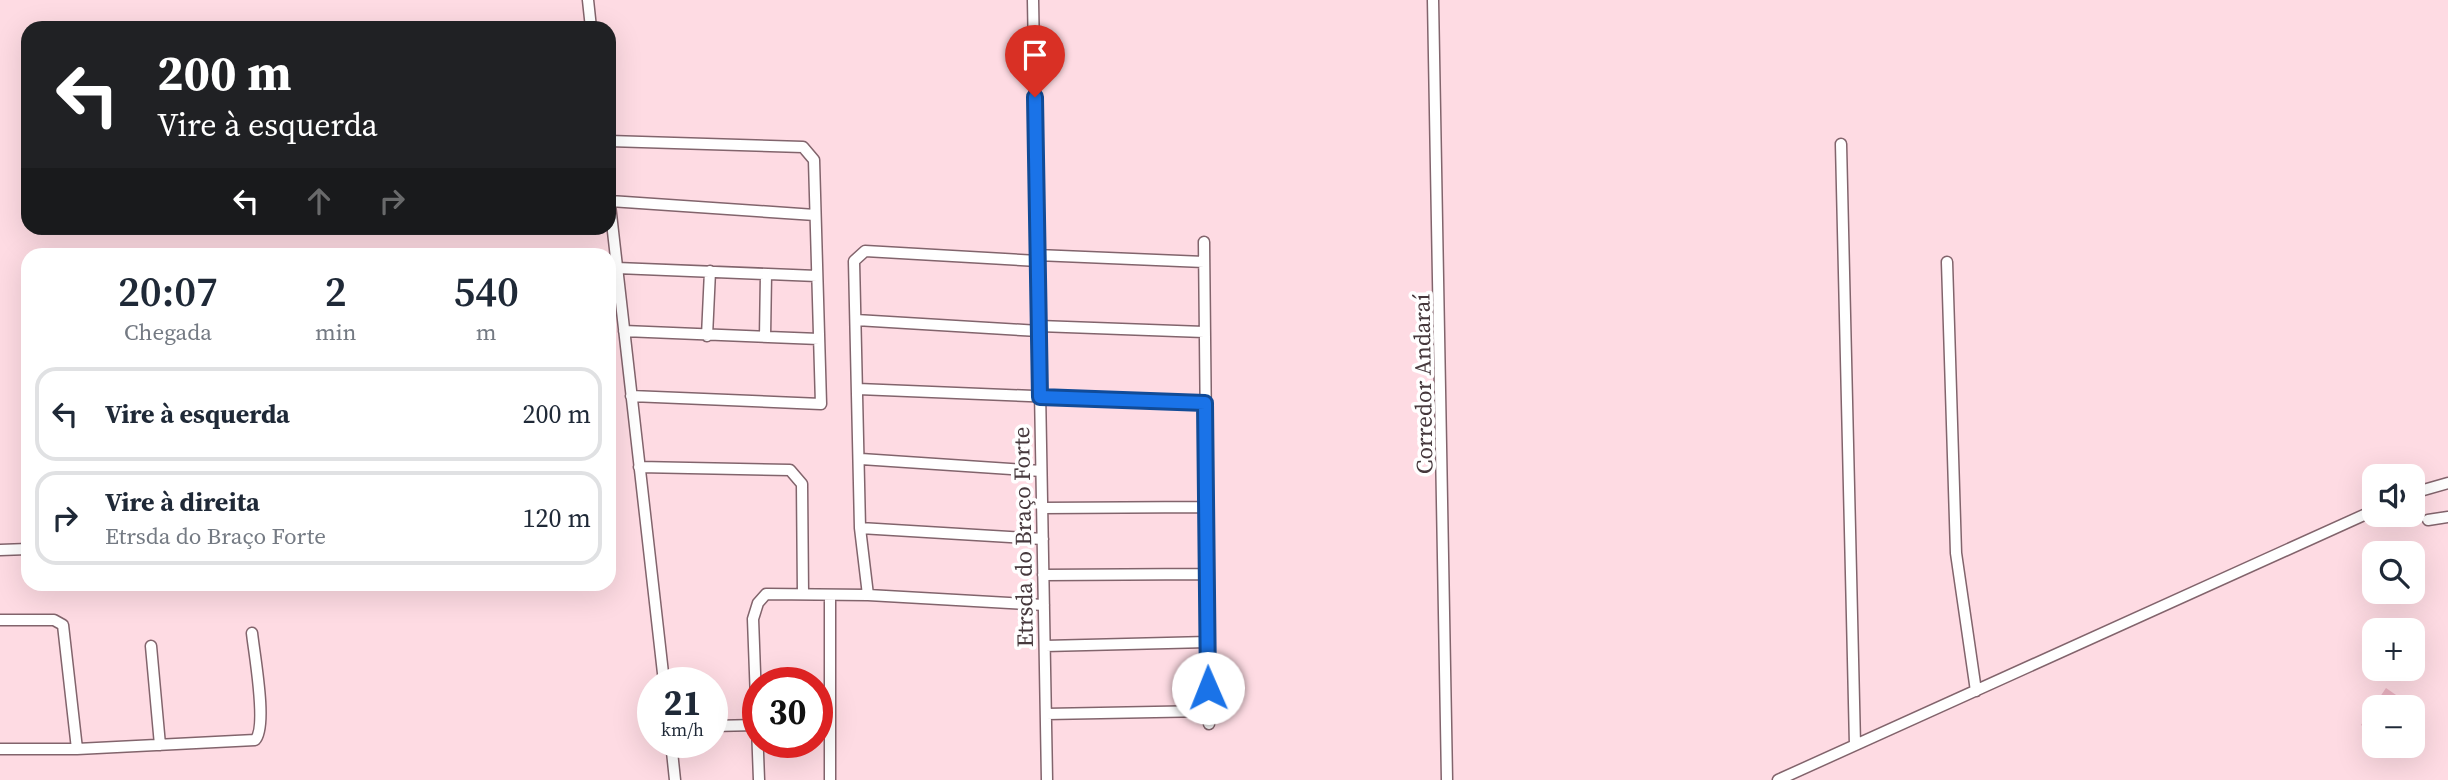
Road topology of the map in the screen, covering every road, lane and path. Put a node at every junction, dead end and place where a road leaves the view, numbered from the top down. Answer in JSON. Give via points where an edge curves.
{"nodes":[{"id":1,"x":588,"y":0,"type":"edge"},
{"id":2,"x":1033,"y":0,"type":"edge"},
{"id":3,"x":1433,"y":0,"type":"edge"},
{"id":4,"x":590,"y":21,"type":"edge"},
{"id":5,"x":616,"y":141,"type":"edge"},
{"id":6,"x":1841,"y":144,"type":"dead end"},
{"id":7,"x":616,"y":200,"type":"edge"},
{"id":8,"x":816,"y":215,"type":"junction"},
{"id":9,"x":1203,"y":242,"type":"dead end"},
{"id":10,"x":1038,"y":258,"type":"junction"},
{"id":11,"x":616,"y":259,"type":"edge"},
{"id":12,"x":1204,"y":262,"type":"junction"},
{"id":13,"x":1947,"y":262,"type":"dead end"},
{"id":14,"x":617,"y":268,"type":"junction"},
{"id":15,"x":710,"y":271,"type":"junction"},
{"id":16,"x":766,"y":274,"type":"junction"},
{"id":17,"x":817,"y":276,"type":"junction"},
{"id":18,"x":856,"y":320,"type":"junction"},
{"id":19,"x":1039,"y":328,"type":"junction"},
{"id":20,"x":624,"y":331,"type":"junction"},
{"id":21,"x":1205,"y":331,"type":"junction"},
{"id":22,"x":707,"y":336,"type":"junction"},
{"id":23,"x":765,"y":337,"type":"junction"},
{"id":24,"x":819,"y":339,"type":"junction"},
{"id":25,"x":859,"y":389,"type":"junction"},
{"id":26,"x":631,"y":396,"type":"junction"},
{"id":27,"x":1040,"y":397,"type":"junction"},
{"id":28,"x":1205,"y":403,"type":"junction"},
{"id":29,"x":860,"y":459,"type":"junction"},
{"id":30,"x":639,"y":467,"type":"junction"},
{"id":31,"x":1041,"y":471,"type":"junction"},
{"id":32,"x":2448,"y":483,"type":"edge"},
{"id":33,"x":2425,"y":490,"type":"edge"},
{"id":34,"x":1206,"y":507,"type":"junction"},
{"id":35,"x":1042,"y":508,"type":"junction"},
{"id":36,"x":2362,"y":516,"type":"edge"},
{"id":37,"x":2448,"y":517,"type":"edge"},
{"id":38,"x":2428,"y":520,"type":"dead end"},
{"id":39,"x":860,"y":528,"type":"junction"},
{"id":40,"x":1043,"y":539,"type":"junction"},
{"id":41,"x":21,"y":549,"type":"edge"},
{"id":42,"x":0,"y":550,"type":"edge"},
{"id":43,"x":1207,"y":573,"type":"junction"},
{"id":44,"x":1043,"y":575,"type":"junction"},
{"id":45,"x":803,"y":594,"type":"junction"},
{"id":46,"x":830,"y":595,"type":"junction"},
{"id":47,"x":867,"y":595,"type":"junction"},
{"id":48,"x":1044,"y":605,"type":"junction"},
{"id":49,"x":0,"y":620,"type":"edge"},
{"id":50,"x":252,"y":633,"type":"dead end"},
{"id":51,"x":1208,"y":642,"type":"junction"},
{"id":52,"x":151,"y":646,"type":"dead end"},
{"id":53,"x":1045,"y":646,"type":"junction"},
{"id":54,"x":662,"y":667,"type":"edge"},
{"id":55,"x":755,"y":667,"type":"edge"},
{"id":56,"x":1976,"y":691,"type":"junction"},
{"id":57,"x":1209,"y":711,"type":"junction"},
{"id":58,"x":1046,"y":714,"type":"junction"},
{"id":59,"x":1209,"y":724,"type":"dead end"},
{"id":60,"x":160,"y":745,"type":"junction"},
{"id":61,"x":1855,"y":745,"type":"junction"},
{"id":62,"x":0,"y":749,"type":"edge"},
{"id":63,"x":77,"y":749,"type":"junction"},
{"id":64,"x":673,"y":758,"type":"edge"},
{"id":65,"x":758,"y":758,"type":"edge"},
{"id":66,"x":675,"y":780,"type":"edge"},
{"id":67,"x":759,"y":780,"type":"edge"},
{"id":68,"x":830,"y":780,"type":"edge"},
{"id":69,"x":1047,"y":780,"type":"edge"},
{"id":70,"x":1447,"y":780,"type":"edge"},
{"id":71,"x":1778,"y":780,"type":"edge"}],
"edges":[{"from":1,"to":4,"type":"street"},
{"from":2,"to":10,"type":"street","name":"Etrsda do Braço Forte"},
{"from":3,"to":70,"type":"street","name":"Corredor Andaraí"},
{"from":5,"to":8,"type":"street","via":[[803,147],[814,160]]},
{"from":6,"to":61,"type":"street"},
{"from":7,"to":8,"type":"street"},
{"from":8,"to":17,"type":"street"},
{"from":9,"to":12,"type":"street"},
{"from":10,"to":12,"type":"street"},
{"from":10,"to":18,"type":"street","via":[[865,251],[854,261]]},
{"from":10,"to":19,"type":"street","name":"Etrsda do Braço Forte"},
{"from":11,"to":14,"type":"street"},
{"from":12,"to":21,"type":"street"},
{"from":13,"to":56,"type":"street","via":[[1956,554]]},
{"from":14,"to":15,"type":"street"},
{"from":14,"to":20,"type":"street"},
{"from":15,"to":16,"type":"street"},
{"from":15,"to":22,"type":"street"},
{"from":16,"to":17,"type":"street"},
{"from":16,"to":23,"type":"street"},
{"from":17,"to":24,"type":"street"},
{"from":18,"to":19,"type":"street"},
{"from":18,"to":25,"type":"street"},
{"from":19,"to":21,"type":"street"},
{"from":19,"to":27,"type":"street","name":"Etrsda do Braço Forte"},
{"from":20,"to":22,"type":"street"},
{"from":20,"to":26,"type":"street"},
{"from":21,"to":28,"type":"street"},
{"from":22,"to":23,"type":"street"},
{"from":23,"to":24,"type":"street"},
{"from":24,"to":26,"type":"street","via":[[821,404]]},
{"from":25,"to":27,"type":"street"},
{"from":25,"to":29,"type":"street"},
{"from":26,"to":30,"type":"street"},
{"from":27,"to":28,"type":"street"},
{"from":27,"to":31,"type":"street","name":"Etrsda do Braço Forte"},
{"from":28,"to":34,"type":"street"},
{"from":29,"to":31,"type":"street"},
{"from":29,"to":39,"type":"street"},
{"from":30,"to":45,"type":"street","via":[[790,470],[802,484]]},
{"from":30,"to":54,"type":"street"},
{"from":31,"to":35,"type":"street","name":"Etrsda do Braço Forte"},
{"from":32,"to":33,"type":"street"},
{"from":34,"to":35,"type":"street"},
{"from":34,"to":43,"type":"street"},
{"from":35,"to":40,"type":"street","name":"Etrsda do Braço Forte"},
{"from":36,"to":56,"type":"street"},
{"from":37,"to":38,"type":"street"},
{"from":39,"to":40,"type":"street"},
{"from":39,"to":47,"type":"street"},
{"from":40,"to":44,"type":"street","name":"Etrsda do Braço Forte"},
{"from":41,"to":42,"type":"street"},
{"from":43,"to":44,"type":"street"},
{"from":43,"to":51,"type":"street"},
{"from":44,"to":48,"type":"street","name":"Etrsda do Braço Forte"},
{"from":45,"to":46,"type":"street"},
{"from":45,"to":55,"type":"street","via":[[766,594],[758,603],[753,619]]},
{"from":46,"to":47,"type":"street"},
{"from":46,"to":68,"type":"street"},
{"from":47,"to":48,"type":"street"},
{"from":48,"to":53,"type":"street","name":"Etrsda do Braço Forte"},
{"from":49,"to":63,"type":"street","via":[[54,620],[63,625]]},
{"from":50,"to":60,"type":"street","via":[[259,736],[238,743]]},
{"from":51,"to":53,"type":"street"},
{"from":51,"to":57,"type":"street"},
{"from":52,"to":60,"type":"street"},
{"from":53,"to":58,"type":"street","name":"Etrsda do Braço Forte"},
{"from":56,"to":61,"type":"street"},
{"from":57,"to":58,"type":"street"},
{"from":57,"to":59,"type":"street"},
{"from":58,"to":69,"type":"street","name":"Etrsda do Braço Forte"},
{"from":60,"to":63,"type":"street"},
{"from":61,"to":71,"type":"street"},
{"from":62,"to":63,"type":"street"},
{"from":64,"to":66,"type":"street"},
{"from":65,"to":67,"type":"street"}]}
